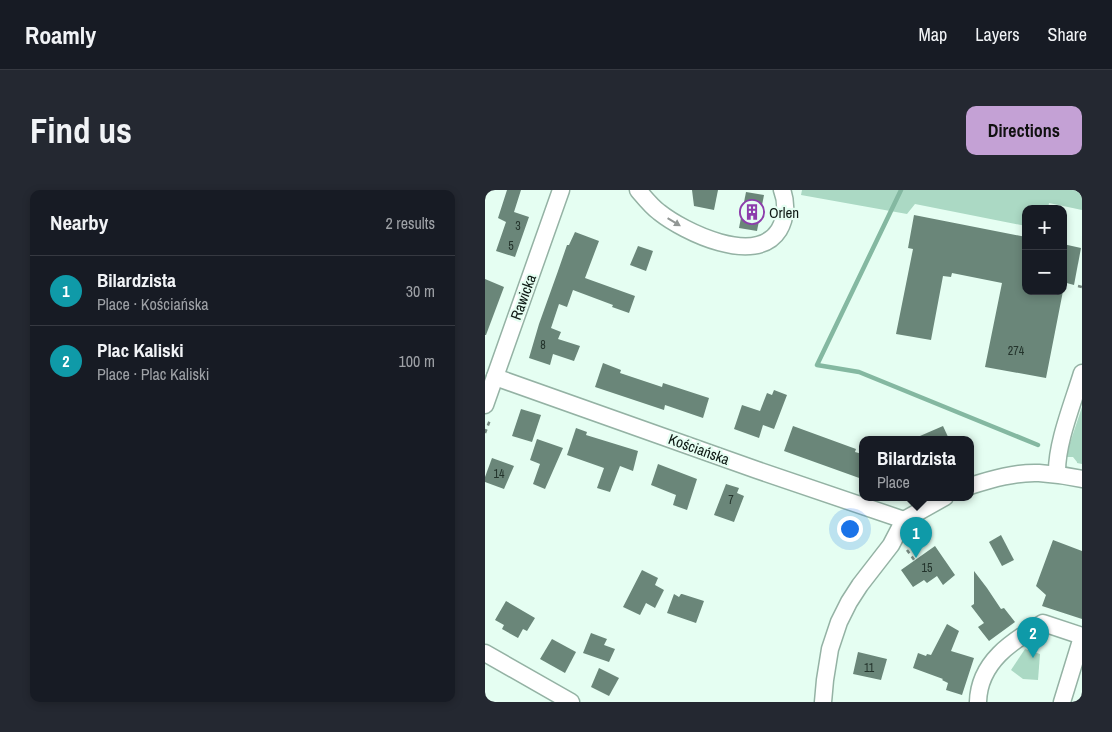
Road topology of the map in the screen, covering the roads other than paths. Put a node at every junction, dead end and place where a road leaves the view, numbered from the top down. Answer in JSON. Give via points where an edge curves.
{"nodes":[{"id":1,"x":561,"y":190,"type":"edge"},
{"id":2,"x":638,"y":190,"type":"edge"},
{"id":3,"x":782,"y":190,"type":"edge"},
{"id":4,"x":1082,"y":374,"type":"edge"},
{"id":5,"x":495,"y":377,"type":"junction"},
{"id":6,"x":485,"y":405,"type":"edge"},
{"id":7,"x":1057,"y":474,"type":"junction"},
{"id":8,"x":1082,"y":479,"type":"edge"},
{"id":9,"x":974,"y":485,"type":"edge"},
{"id":10,"x":938,"y":501,"type":"edge"},
{"id":11,"x":904,"y":520,"type":"junction"},
{"id":12,"x":1082,"y":637,"type":"edge"},
{"id":13,"x":485,"y":653,"type":"edge"},
{"id":14,"x":571,"y":702,"type":"edge"},
{"id":15,"x":823,"y":702,"type":"edge"},
{"id":16,"x":978,"y":702,"type":"edge"},
{"id":17,"x":1062,"y":702,"type":"edge"}],
"edges":[{"from":1,"to":5,"type":"street","name":"Rawicka"},
{"from":2,"to":3,"type":"street","one_way":true,"via":[[657,211],[690,231],[724,243],[750,247],[765,244],[780,228],[785,211]]},
{"from":4,"to":7,"type":"street","via":[[1062,438]]},
{"from":5,"to":6,"type":"street","name":"Rawicka"},
{"from":5,"to":11,"type":"street","name":"Kościańska"},
{"from":7,"to":8,"type":"street"},
{"from":7,"to":9,"type":"street","via":[[1021,474]]},
{"from":10,"to":11,"type":"street"},
{"from":11,"to":15,"type":"street","via":[[839,622],[830,649]]},
{"from":12,"to":16,"type":"street","via":[[1043,623],[1019,637],[998,654],[984,675]]},
{"from":12,"to":17,"type":"street"},
{"from":13,"to":14,"type":"street"}]}
